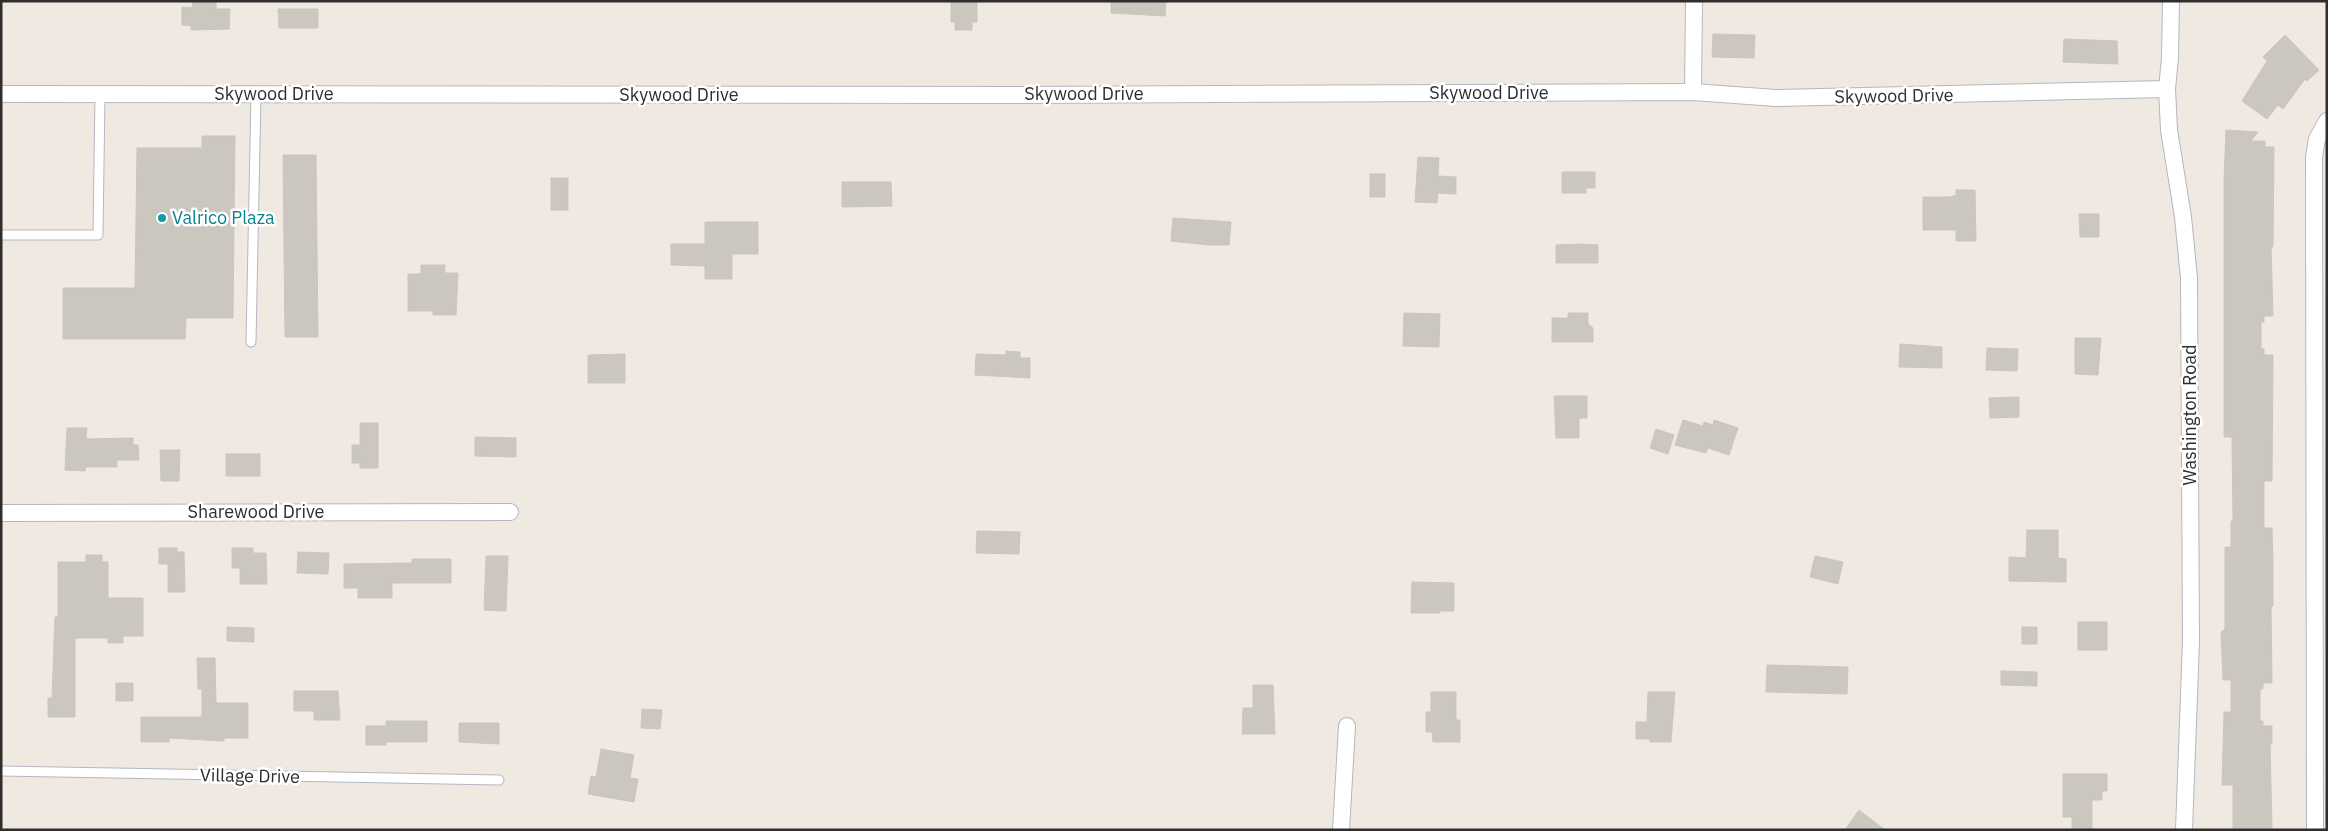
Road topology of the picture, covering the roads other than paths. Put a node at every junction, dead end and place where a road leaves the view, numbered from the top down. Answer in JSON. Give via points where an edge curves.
{"nodes":[{"id":1,"x":1694,"y":1,"type":"edge"},
{"id":2,"x":2171,"y":1,"type":"edge"},
{"id":3,"x":2167,"y":89,"type":"junction"},
{"id":4,"x":1693,"y":92,"type":"junction"},
{"id":5,"x":1,"y":94,"type":"edge"},
{"id":6,"x":100,"y":94,"type":"junction"},
{"id":7,"x":256,"y":94,"type":"junction"},
{"id":8,"x":2327,"y":121,"type":"edge"},
{"id":9,"x":1,"y":235,"type":"edge"},
{"id":10,"x":250,"y":342,"type":"dead end"},
{"id":11,"x":510,"y":512,"type":"dead end"},
{"id":12,"x":1,"y":513,"type":"edge"},
{"id":13,"x":1347,"y":726,"type":"dead end"},
{"id":14,"x":1,"y":771,"type":"edge"},
{"id":15,"x":499,"y":780,"type":"dead end"},
{"id":16,"x":1342,"y":830,"type":"edge"},
{"id":17,"x":2184,"y":830,"type":"edge"},
{"id":18,"x":2315,"y":830,"type":"edge"}],
"edges":[{"from":1,"to":4,"type":"street"},
{"from":2,"to":3,"type":"street","name":"Washington Road"},
{"from":3,"to":4,"type":"street","name":"Skywood Drive","via":[[1776,98]]},
{"from":3,"to":17,"type":"street","name":"Washington Road","via":[[2169,130],[2189,278],[2191,641]]},
{"from":4,"to":7,"type":"street","name":"Skywood Drive"},
{"from":5,"to":6,"type":"street","name":"Skywood Drive"},
{"from":6,"to":7,"type":"street","name":"Skywood Drive"},
{"from":6,"to":9,"type":"lane","via":[[98,235]]},
{"from":7,"to":10,"type":"lane"},
{"from":8,"to":18,"type":"street","via":[[2317,139],[2314,156]]},
{"from":11,"to":12,"type":"street","name":"Sharewood Drive"},
{"from":13,"to":16,"type":"street"},
{"from":14,"to":15,"type":"lane","name":"Village Drive"}]}
